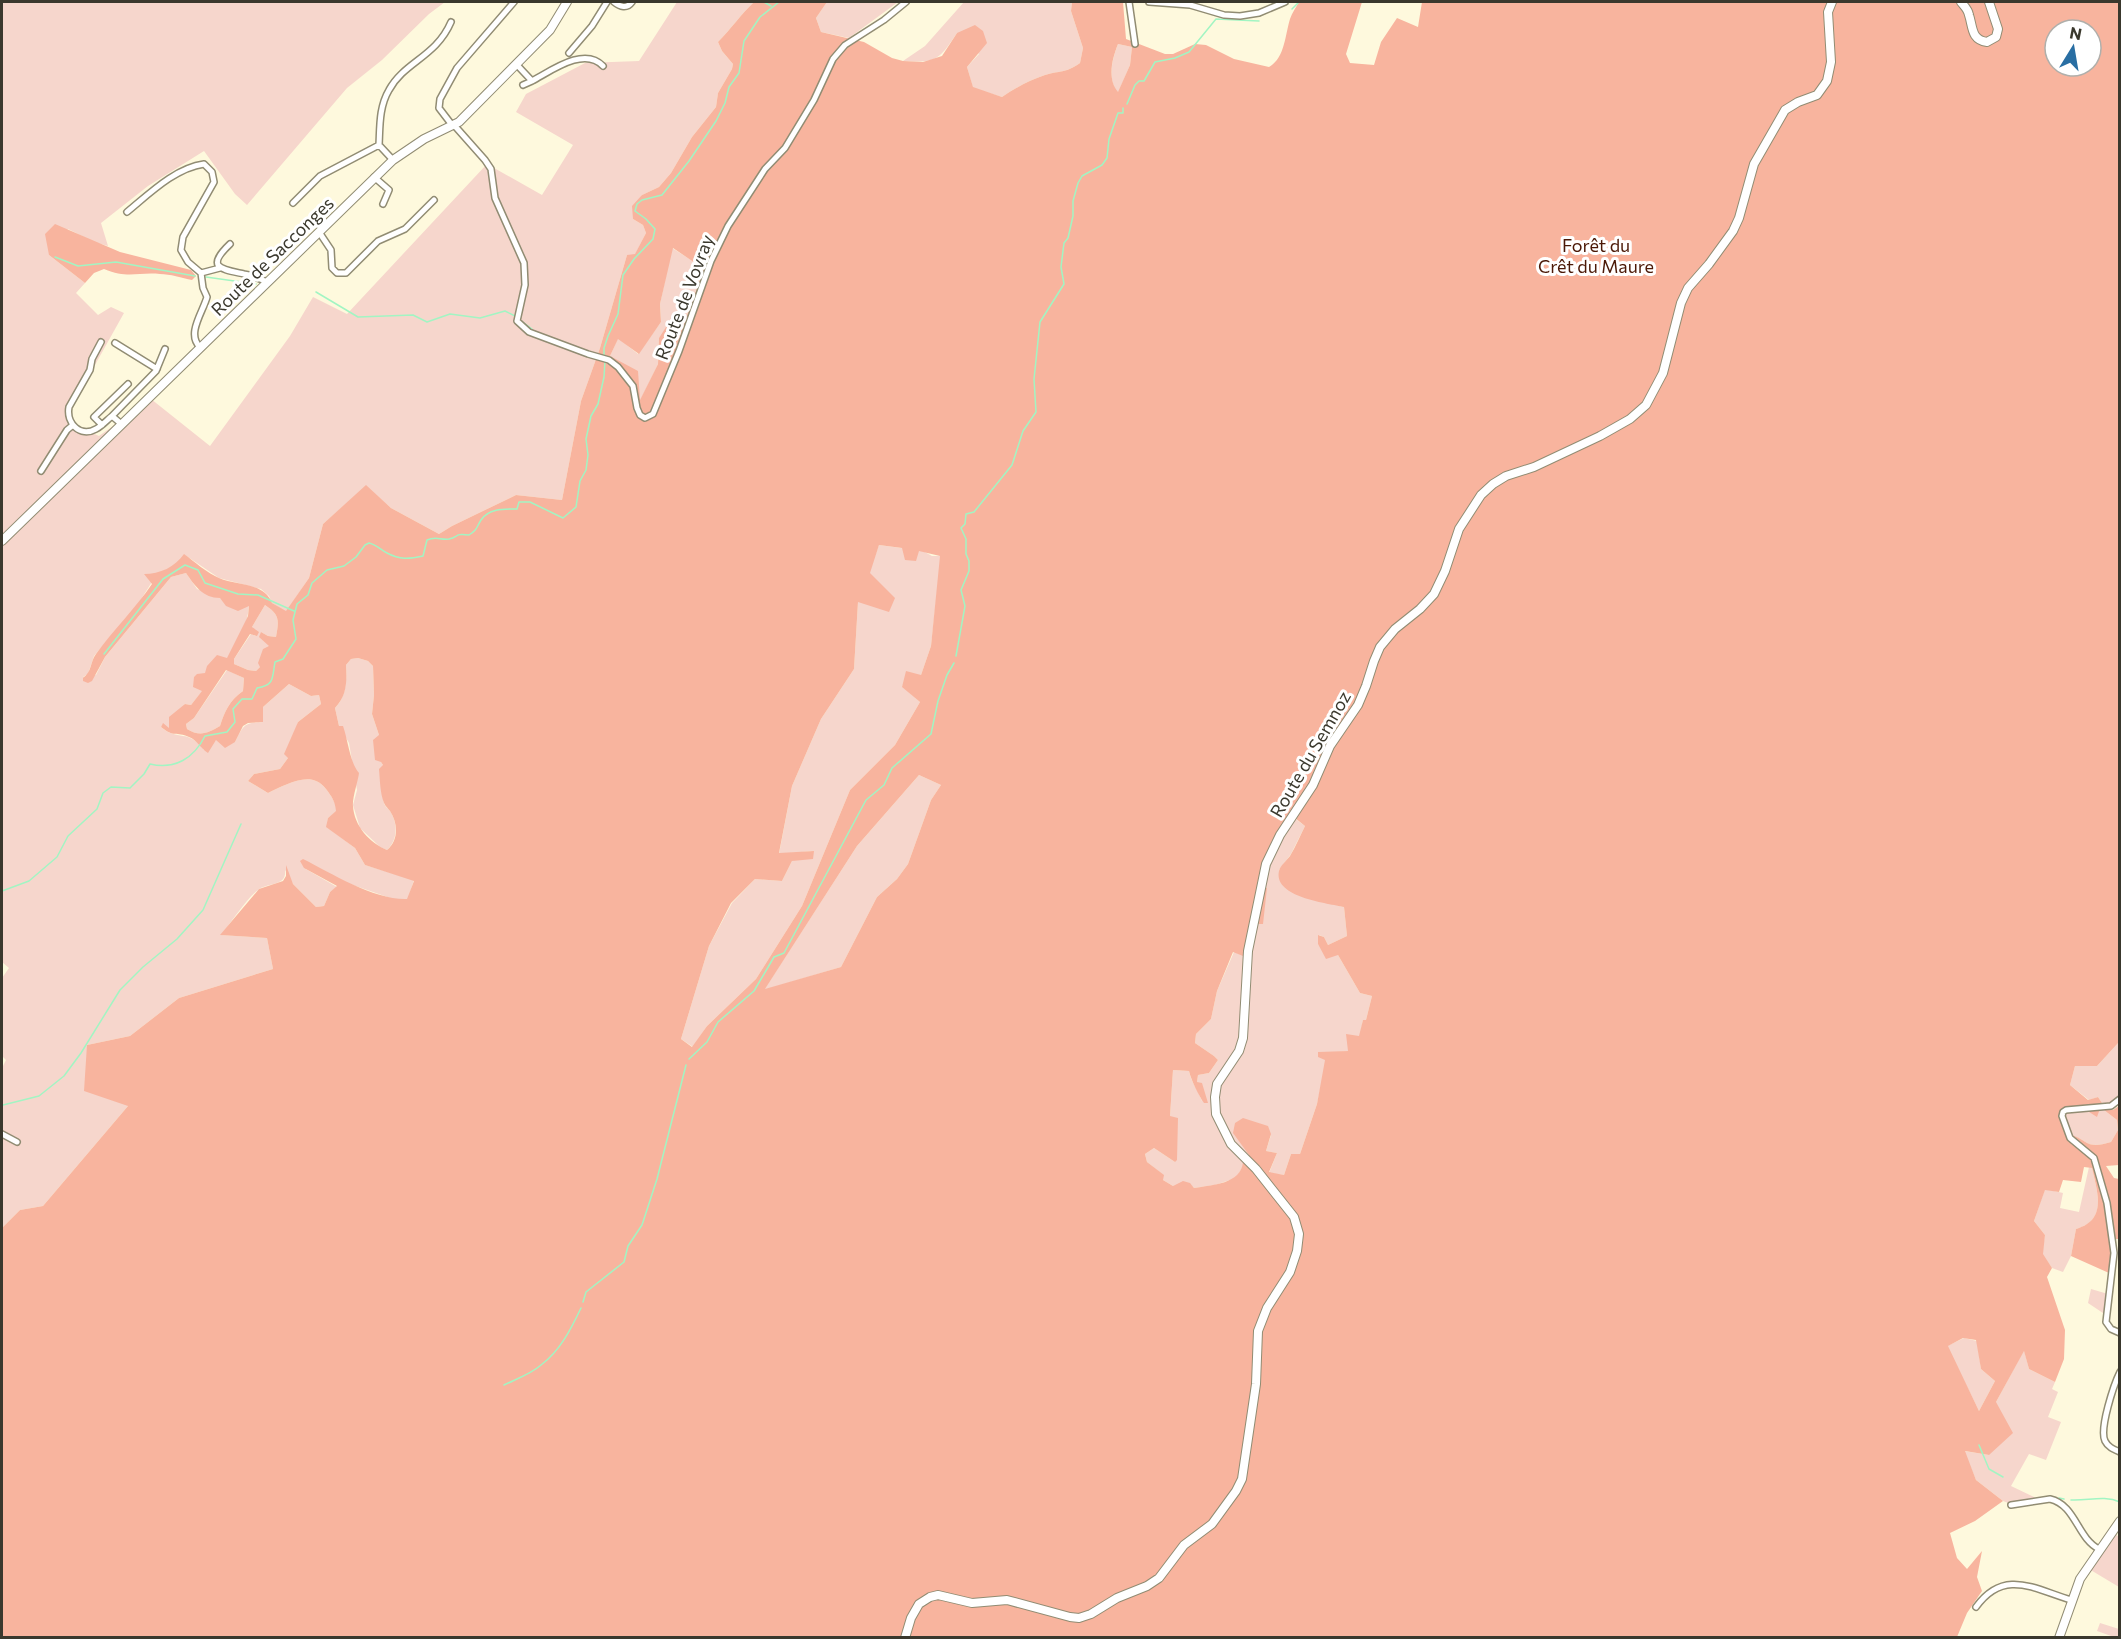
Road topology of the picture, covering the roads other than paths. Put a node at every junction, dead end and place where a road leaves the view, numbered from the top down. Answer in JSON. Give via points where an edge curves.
{"nodes":[{"id":1,"x":514,"y":2,"type":"edge"},
{"id":2,"x":567,"y":2,"type":"edge"},
{"id":3,"x":608,"y":2,"type":"edge"},
{"id":4,"x":614,"y":2,"type":"edge"},
{"id":5,"x":632,"y":2,"type":"edge"},
{"id":6,"x":906,"y":2,"type":"edge"},
{"id":7,"x":1129,"y":2,"type":"edge"},
{"id":8,"x":1149,"y":2,"type":"edge"},
{"id":9,"x":1285,"y":2,"type":"edge"},
{"id":10,"x":1832,"y":2,"type":"edge"},
{"id":11,"x":1961,"y":2,"type":"edge"},
{"id":12,"x":1989,"y":2,"type":"edge"},
{"id":13,"x":451,"y":22,"type":"dead end"},
{"id":14,"x":1135,"y":44,"type":"dead end"},
{"id":15,"x":569,"y":53,"type":"dead end"},
{"id":16,"x":517,"y":65,"type":"junction"},
{"id":17,"x":603,"y":66,"type":"dead end"},
{"id":18,"x":532,"y":81,"type":"junction"},
{"id":19,"x":523,"y":85,"type":"dead end"},
{"id":20,"x":453,"y":125,"type":"junction"},
{"id":21,"x":379,"y":145,"type":"junction"},
{"id":22,"x":393,"y":160,"type":"junction"},
{"id":23,"x":374,"y":177,"type":"junction"},
{"id":24,"x":434,"y":200,"type":"dead end"},
{"id":25,"x":293,"y":203,"type":"dead end"},
{"id":26,"x":383,"y":204,"type":"dead end"},
{"id":27,"x":127,"y":212,"type":"dead end"},
{"id":28,"x":319,"y":232,"type":"junction"},
{"id":29,"x":230,"y":244,"type":"dead end"},
{"id":30,"x":220,"y":268,"type":"junction"},
{"id":31,"x":201,"y":273,"type":"junction"},
{"id":32,"x":267,"y":282,"type":"junction"},
{"id":33,"x":101,"y":342,"type":"dead end"},
{"id":34,"x":115,"y":344,"type":"dead end"},
{"id":35,"x":200,"y":347,"type":"junction"},
{"id":36,"x":165,"y":349,"type":"dead end"},
{"id":37,"x":157,"y":369,"type":"junction"},
{"id":38,"x":128,"y":384,"type":"dead end"},
{"id":39,"x":111,"y":416,"type":"junction"},
{"id":40,"x":119,"y":422,"type":"dead end"},
{"id":41,"x":73,"y":425,"type":"junction"},
{"id":42,"x":102,"y":426,"type":"junction"},
{"id":43,"x":41,"y":471,"type":"dead end"},
{"id":44,"x":2,"y":541,"type":"edge"},
{"id":45,"x":2120,"y":1099,"type":"edge"},
{"id":46,"x":2,"y":1134,"type":"edge"},
{"id":47,"x":17,"y":1142,"type":"dead end"},
{"id":48,"x":2120,"y":1333,"type":"edge"},
{"id":49,"x":2120,"y":1372,"type":"edge"},
{"id":50,"x":2120,"y":1452,"type":"edge"},
{"id":51,"x":2011,"y":1505,"type":"dead end"},
{"id":52,"x":2120,"y":1521,"type":"edge"},
{"id":53,"x":2099,"y":1550,"type":"junction"},
{"id":54,"x":2071,"y":1600,"type":"junction"},
{"id":55,"x":1976,"y":1607,"type":"dead end"},
{"id":56,"x":905,"y":1638,"type":"edge"},
{"id":57,"x":2059,"y":1638,"type":"edge"}],
"edges":[{"from":1,"to":20,"type":"street","via":[[456,68],[442,94],[439,108]]},
{"from":2,"to":16,"type":"main road","name":"Route de Sacconges","via":[[550,30]]},
{"from":3,"to":15,"type":"street"},
{"from":4,"to":5,"type":"street","via":[[623,7]]},
{"from":6,"to":20,"type":"street","name":"Route de Vovray","via":[[845,45],[832,59],[814,100],[785,148],[751,188],[711,261],[650,417],[640,415],[627,376],[606,360],[529,332],[517,321],[525,285],[524,263],[495,198],[491,170]]},
{"from":7,"to":14,"type":"street"},
{"from":8,"to":9,"type":"street","via":[[1190,5],[1240,16]]},
{"from":10,"to":56,"type":"main road","name":"Route du Semnoz","via":[[1828,12],[1831,62],[1827,81],[1817,95],[1785,110],[1754,164],[1733,231],[1688,288],[1681,303],[1663,373],[1652,396],[1616,427],[1506,476],[1481,495],[1459,529],[1434,594],[1395,628],[1380,647],[1358,705],[1330,746],[1313,785],[1269,857],[1248,951],[1242,1042],[1217,1084],[1214,1105],[1219,1123],[1232,1144],[1290,1212],[1298,1227],[1299,1242],[1290,1272],[1267,1308],[1258,1331],[1256,1384],[1243,1473],[1236,1491],[1212,1524],[1184,1545],[1153,1582],[1085,1616],[1060,1616],[1007,1600],[972,1603],[938,1595],[919,1604]]},
{"from":11,"to":12,"type":"main road","via":[[1969,14],[1973,33],[1987,42],[1996,38],[1998,29]]},
{"from":13,"to":21,"type":"street","via":[[436,46],[400,75],[388,91],[382,108]]},
{"from":16,"to":18,"type":"street"},
{"from":16,"to":20,"type":"main road","name":"Route de Sacconges"},
{"from":17,"to":18,"type":"street","via":[[596,60],[579,59]]},
{"from":18,"to":19,"type":"street"},
{"from":20,"to":22,"type":"main road","name":"Route de Sacconges"},
{"from":21,"to":22,"type":"street"},
{"from":21,"to":25,"type":"street","via":[[320,176]]},
{"from":22,"to":23,"type":"main road","name":"Route de Sacconges"},
{"from":23,"to":26,"type":"street","via":[[389,190]]},
{"from":23,"to":28,"type":"main road","name":"Route de Sacconges"},
{"from":24,"to":28,"type":"street","via":[[405,229],[378,241],[346,273],[337,273],[332,268],[331,250]]},
{"from":27,"to":31,"type":"street","via":[[158,187],[193,166],[204,164],[212,172],[214,182],[183,237],[181,250]]},
{"from":28,"to":32,"type":"main road","name":"Route de Sacconges"},
{"from":29,"to":30,"type":"street","via":[[219,257]]},
{"from":30,"to":31,"type":"street"},
{"from":30,"to":32,"type":"street"},
{"from":31,"to":35,"type":"street","via":[[207,297],[194,334]]},
{"from":32,"to":35,"type":"main road","name":"Route de Sacconges"},
{"from":33,"to":41,"type":"street","via":[[69,407]]},
{"from":34,"to":37,"type":"street"},
{"from":35,"to":44,"type":"main road","name":"Route de Sacconges"},
{"from":36,"to":37,"type":"street"},
{"from":37,"to":39,"type":"street"},
{"from":38,"to":42,"type":"street","via":[[94,417]]},
{"from":39,"to":40,"type":"street"},
{"from":39,"to":42,"type":"street"},
{"from":41,"to":42,"type":"street","via":[[89,432]]},
{"from":41,"to":43,"type":"street"},
{"from":45,"to":48,"type":"street","via":[[2111,1107],[2072,1108],[2062,1116],[2070,1138],[2094,1158],[2107,1203],[2114,1253],[2106,1322]]},
{"from":46,"to":47,"type":"street"},
{"from":49,"to":50,"type":"street","via":[[2103,1432],[2104,1440]]},
{"from":51,"to":53,"type":"street","via":[[2056,1500],[2074,1518],[2090,1545]]},
{"from":52,"to":53,"type":"main road"},
{"from":53,"to":54,"type":"main road"},
{"from":54,"to":55,"type":"street","via":[[2006,1583]]},
{"from":54,"to":57,"type":"main road"}]}
